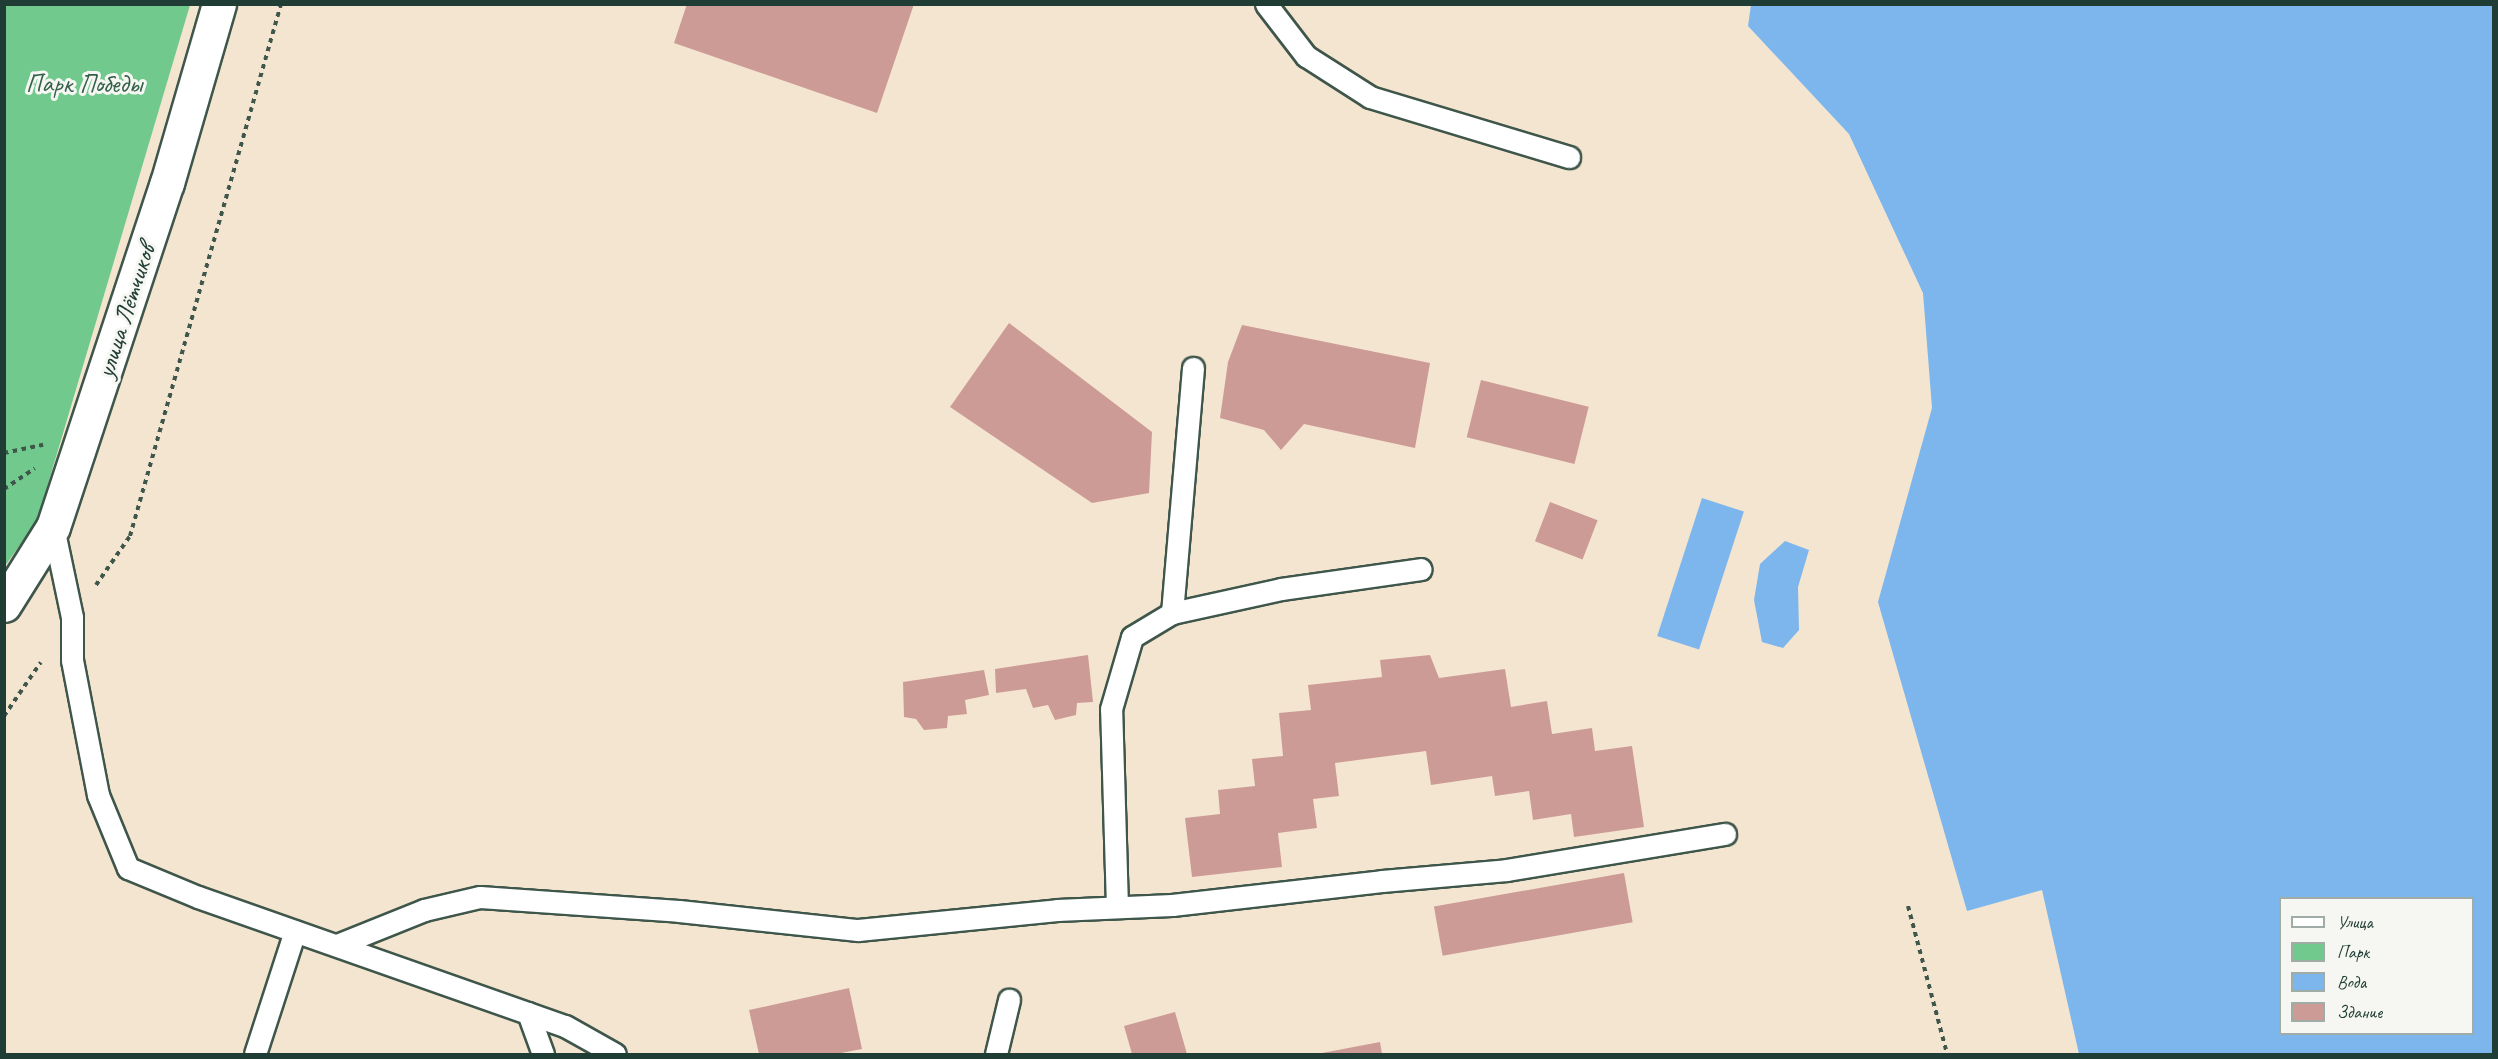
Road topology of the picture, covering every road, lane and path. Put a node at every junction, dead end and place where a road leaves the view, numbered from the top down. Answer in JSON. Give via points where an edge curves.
{"nodes":[{"id":1,"x":219,"y":4,"type":"edge"},
{"id":2,"x":281,"y":4,"type":"edge"},
{"id":3,"x":1266,"y":4,"type":"edge"},
{"id":4,"x":1569,"y":157,"type":"dead end"},
{"id":5,"x":1193,"y":369,"type":"dead end"},
{"id":6,"x":53,"y":526,"type":"junction"},
{"id":7,"x":1421,"y":569,"type":"dead end"},
{"id":8,"x":4,"y":606,"type":"edge"},
{"id":9,"x":1172,"y":613,"type":"junction"},
{"id":10,"x":72,"y":617,"type":"junction"},
{"id":11,"x":4,"y":716,"type":"edge"},
{"id":12,"x":1725,"y":834,"type":"dead end"},
{"id":13,"x":1908,"y":906,"type":"dead end"},
{"id":14,"x":1117,"y":907,"type":"junction"},
{"id":15,"x":295,"y":931,"type":"junction"},
{"id":16,"x":337,"y":945,"type":"junction"},
{"id":17,"x":1009,"y":1000,"type":"dead end"},
{"id":18,"x":528,"y":1013,"type":"junction"},
{"id":19,"x":255,"y":1054,"type":"edge"},
{"id":20,"x":543,"y":1054,"type":"edge"},
{"id":21,"x":615,"y":1054,"type":"edge"},
{"id":22,"x":996,"y":1054,"type":"edge"},
{"id":23,"x":1947,"y":1054,"type":"edge"}],
"edges":[{"from":1,"to":6,"type":"main road","name":"улица Лётчиков","via":[[167,183]]},
{"from":2,"to":10,"type":"path","via":[[130,536]]},
{"from":3,"to":4,"type":"lane","via":[[1306,56],[1370,97]]},
{"from":5,"to":9,"type":"lane"},
{"from":6,"to":8,"type":"main road","name":"улица Лётчиков"},
{"from":6,"to":10,"type":"lane"},
{"from":7,"to":9,"type":"lane","via":[[1281,589]]},
{"from":9,"to":14,"type":"lane","via":[[1132,637],[1111,709]]},
{"from":10,"to":11,"type":"path"},
{"from":10,"to":15,"type":"lane","via":[[72,660],[98,795],[129,868]]},
{"from":12,"to":14,"type":"lane","via":[[1508,870],[1172,905]]},
{"from":13,"to":23,"type":"path"},
{"from":14,"to":16,"type":"lane","via":[[858,930],[679,911],[480,897],[424,910]]},
{"from":15,"to":16,"type":"lane"},
{"from":15,"to":19,"type":"lane"},
{"from":16,"to":18,"type":"lane"},
{"from":17,"to":22,"type":"lane"},
{"from":18,"to":20,"type":"lane"},
{"from":18,"to":21,"type":"lane","via":[[565,1026]]}]}
